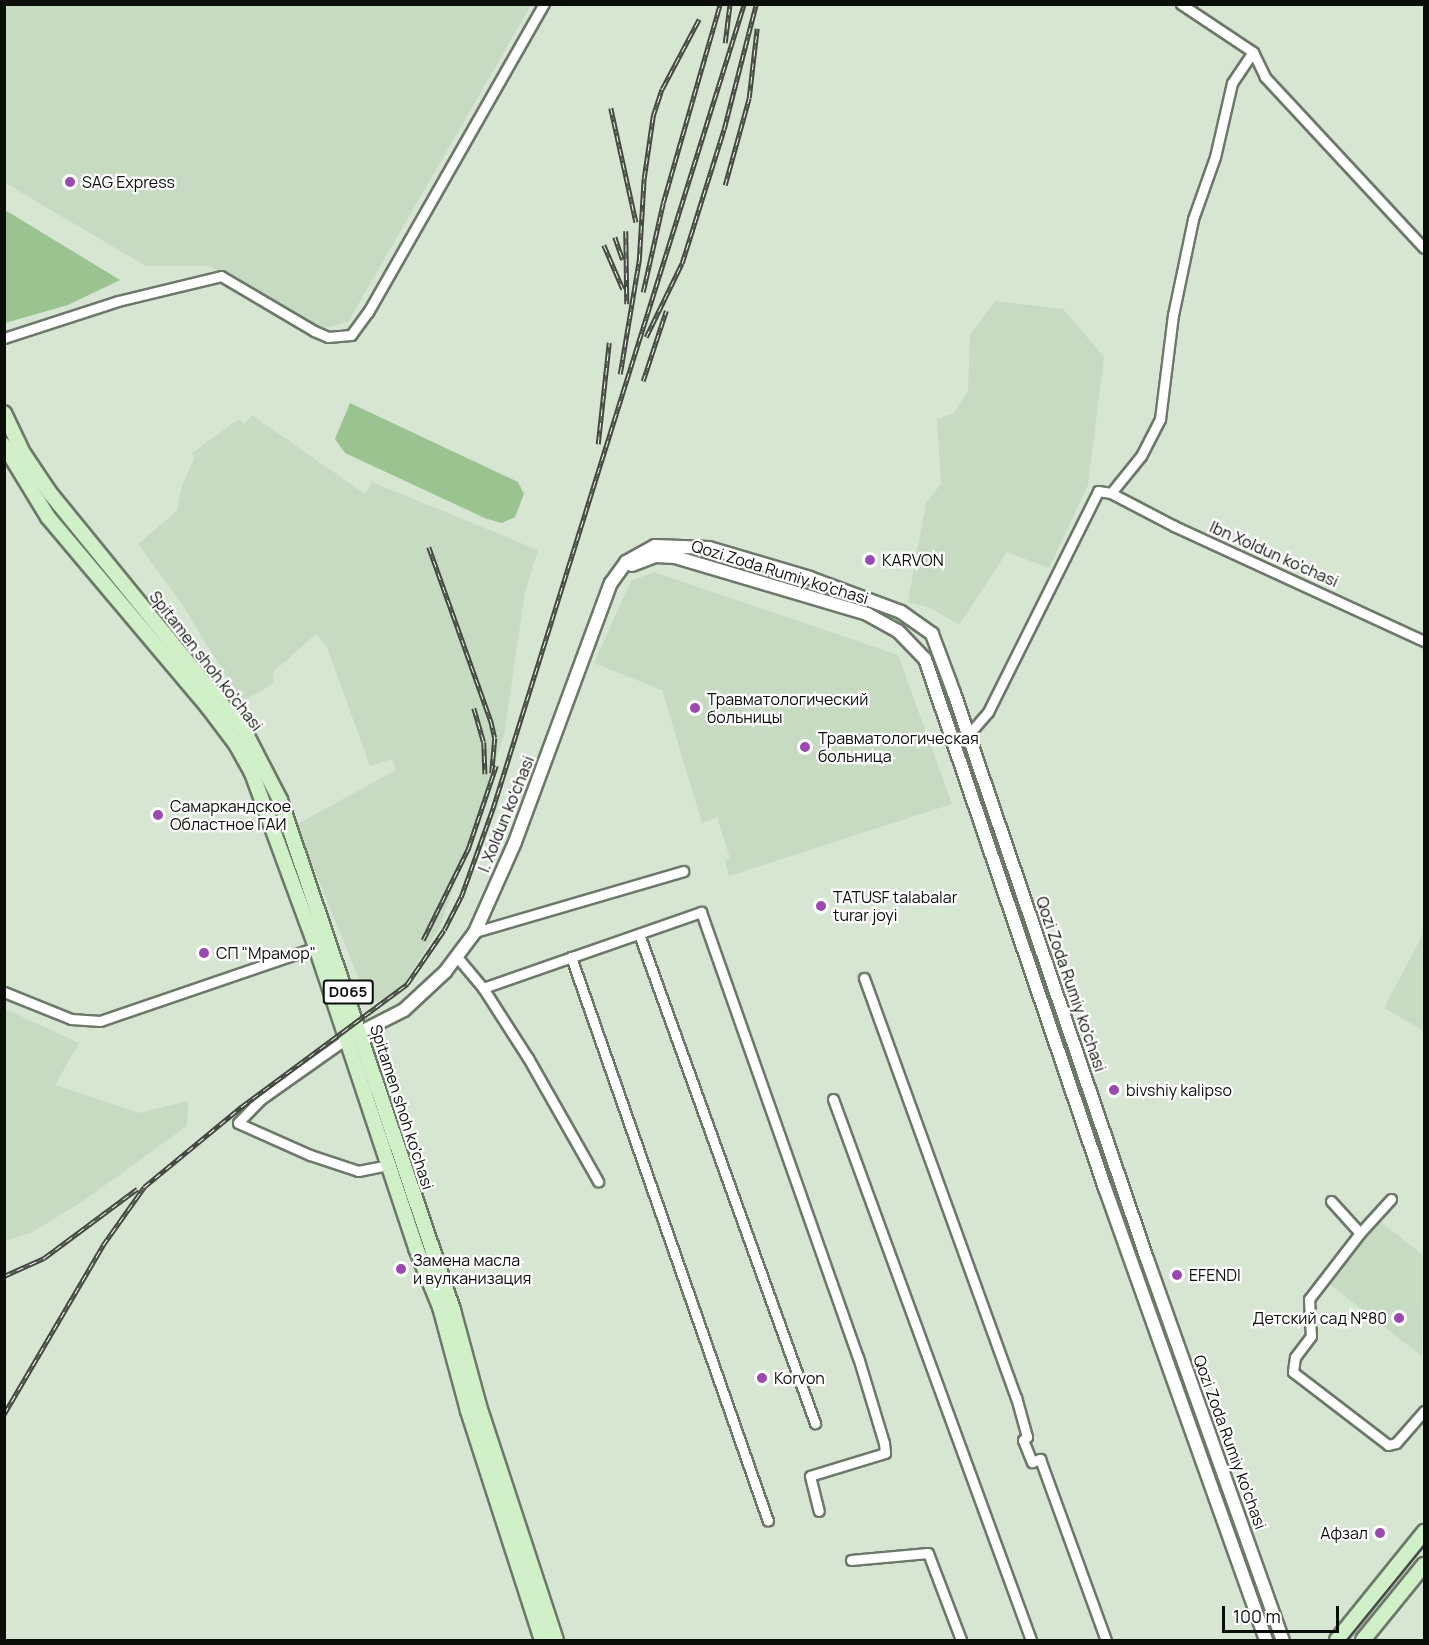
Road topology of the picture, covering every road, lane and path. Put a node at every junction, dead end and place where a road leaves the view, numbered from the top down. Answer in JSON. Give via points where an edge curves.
{"nodes":[{"id":1,"x":544,"y":4,"type":"edge"},
{"id":2,"x":1181,"y":4,"type":"edge"},
{"id":3,"x":1253,"y":52,"type":"junction"},
{"id":4,"x":1425,"y":248,"type":"edge"},
{"id":5,"x":4,"y":338,"type":"edge"},
{"id":6,"x":4,"y":413,"type":"edge"},
{"id":7,"x":4,"y":445,"type":"edge"},
{"id":8,"x":1111,"y":493,"type":"junction"},
{"id":9,"x":636,"y":554,"type":"joint"},
{"id":10,"x":618,"y":573,"type":"junction"},
{"id":11,"x":1425,"y":641,"type":"edge"},
{"id":12,"x":968,"y":735,"type":"junction"},
{"id":13,"x":682,"y":871,"type":"dead end"},
{"id":14,"x":475,"y":932,"type":"junction"},
{"id":15,"x":639,"y":934,"type":"junction"},
{"id":16,"x":316,"y":947,"type":"junction"},
{"id":17,"x":457,"y":957,"type":"junction"},
{"id":18,"x":571,"y":957,"type":"junction"},
{"id":19,"x":864,"y":978,"type":"dead end"},
{"id":20,"x":483,"y":988,"type":"junction"},
{"id":21,"x":4,"y":992,"type":"edge"},
{"id":22,"x":362,"y":1033,"type":"junction"},
{"id":23,"x":346,"y":1039,"type":"junction"},
{"id":24,"x":833,"y":1099,"type":"dead end"},
{"id":25,"x":390,"y":1165,"type":"junction"},
{"id":26,"x":597,"y":1181,"type":"dead end"},
{"id":27,"x":1390,"y":1199,"type":"dead end"},
{"id":28,"x":1331,"y":1201,"type":"dead end"},
{"id":29,"x":1360,"y":1233,"type":"junction"},
{"id":30,"x":1425,"y":1411,"type":"edge"},
{"id":31,"x":815,"y":1423,"type":"dead end"},
{"id":32,"x":819,"y":1511,"type":"dead end"},
{"id":33,"x":768,"y":1521,"type":"dead end"},
{"id":34,"x":1425,"y":1532,"type":"edge"},
{"id":35,"x":851,"y":1560,"type":"dead end"},
{"id":36,"x":1425,"y":1565,"type":"edge"},
{"id":37,"x":542,"y":1641,"type":"edge"},
{"id":38,"x":556,"y":1641,"type":"edge"},
{"id":39,"x":961,"y":1641,"type":"edge"},
{"id":40,"x":1031,"y":1641,"type":"edge"},
{"id":41,"x":1106,"y":1641,"type":"edge"},
{"id":42,"x":1266,"y":1641,"type":"edge"},
{"id":43,"x":1283,"y":1641,"type":"edge"},
{"id":44,"x":1336,"y":1641,"type":"edge"},
{"id":45,"x":1364,"y":1641,"type":"edge"}],
"edges":[{"from":1,"to":5,"type":"street","via":[[368,312],[351,335],[328,337],[314,331],[221,276],[118,301]]},
{"from":2,"to":3,"type":"street"},
{"from":3,"to":4,"type":"street","via":[[1264,77]]},
{"from":3,"to":8,"type":"street","via":[[1232,83],[1215,157],[1193,219],[1173,315],[1160,419],[1141,456]]},
{"from":6,"to":22,"type":"main road","name":"Spitamen shoh ko'chasi","number":"D065","via":[[23,453],[50,493],[218,699],[257,754],[280,800]]},
{"from":7,"to":16,"type":"main road","name":"Spitamen shoh ko'chasi","number":"D065","via":[[48,517],[236,744],[252,773]]},
{"from":8,"to":11,"type":"street","name":"Ibn Xoldun ko'chasi"},
{"from":8,"to":12,"type":"street","via":[[1098,491],[988,712]]},
{"from":9,"to":10,"type":"street","name":"I. Xoldun ko'chasi"},
{"from":9,"to":12,"type":"street","name":"Qozi Zoda Rumiy ko'chasi","via":[[665,545],[709,548],[810,578],[901,612],[932,634]]},
{"from":10,"to":14,"type":"street","name":"I. Xoldun ko'chasi"},
{"from":10,"to":42,"type":"street","name":"Qozi Zoda Rumiy ko'chasi","via":[[647,558],[675,557],[867,614],[898,631],[925,659],[1105,1188]]},
{"from":12,"to":43,"type":"street","name":"Qozi Zoda Rumiy ko'chasi","via":[[1147,1259]]},
{"from":13,"to":14,"type":"street"},
{"from":14,"to":17,"type":"street","name":"I. Xoldun ko'chasi"},
{"from":15,"to":18,"type":"street"},
{"from":15,"to":31,"type":"street"},
{"from":15,"to":32,"type":"street","via":[[701,912],[858,1358],[885,1453],[810,1476]]},
{"from":16,"to":21,"type":"street","via":[[100,1022],[70,1019]]},
{"from":16,"to":23,"type":"main road","name":"Spitamen shoh ko'chasi","number":"D065"},
{"from":17,"to":20,"type":"street"},
{"from":17,"to":22,"type":"street","name":"I. Xoldun ko'chasi","via":[[404,1010]]},
{"from":18,"to":20,"type":"street"},
{"from":18,"to":33,"type":"street"},
{"from":19,"to":41,"type":"street","via":[[1016,1397],[1027,1437],[1023,1440],[1032,1462],[1040,1459]]},
{"from":20,"to":26,"type":"street","via":[[570,1126]]},
{"from":22,"to":23,"type":"street","name":"I. Xoldun ko'chasi"},
{"from":22,"to":38,"type":"main road","name":"Spitamen shoh ko'chasi","number":"D065"},
{"from":23,"to":25,"type":"main road","name":"Spitamen shoh ko'chasi","number":"D065"},
{"from":23,"to":25,"type":"street","via":[[261,1099],[238,1123],[358,1171]]},
{"from":24,"to":40,"type":"street"},
{"from":25,"to":37,"type":"main road","name":"Spitamen shoh ko'chasi","number":"D065","via":[[440,1307],[468,1411]]},
{"from":27,"to":29,"type":"street"},
{"from":28,"to":29,"type":"street"},
{"from":29,"to":30,"type":"street","via":[[1309,1299],[1311,1336],[1295,1357],[1293,1372],[1388,1445],[1396,1443]]},
{"from":34,"to":44,"type":"main road"},
{"from":35,"to":39,"type":"street","via":[[928,1553]]},
{"from":36,"to":45,"type":"main road"}]}
